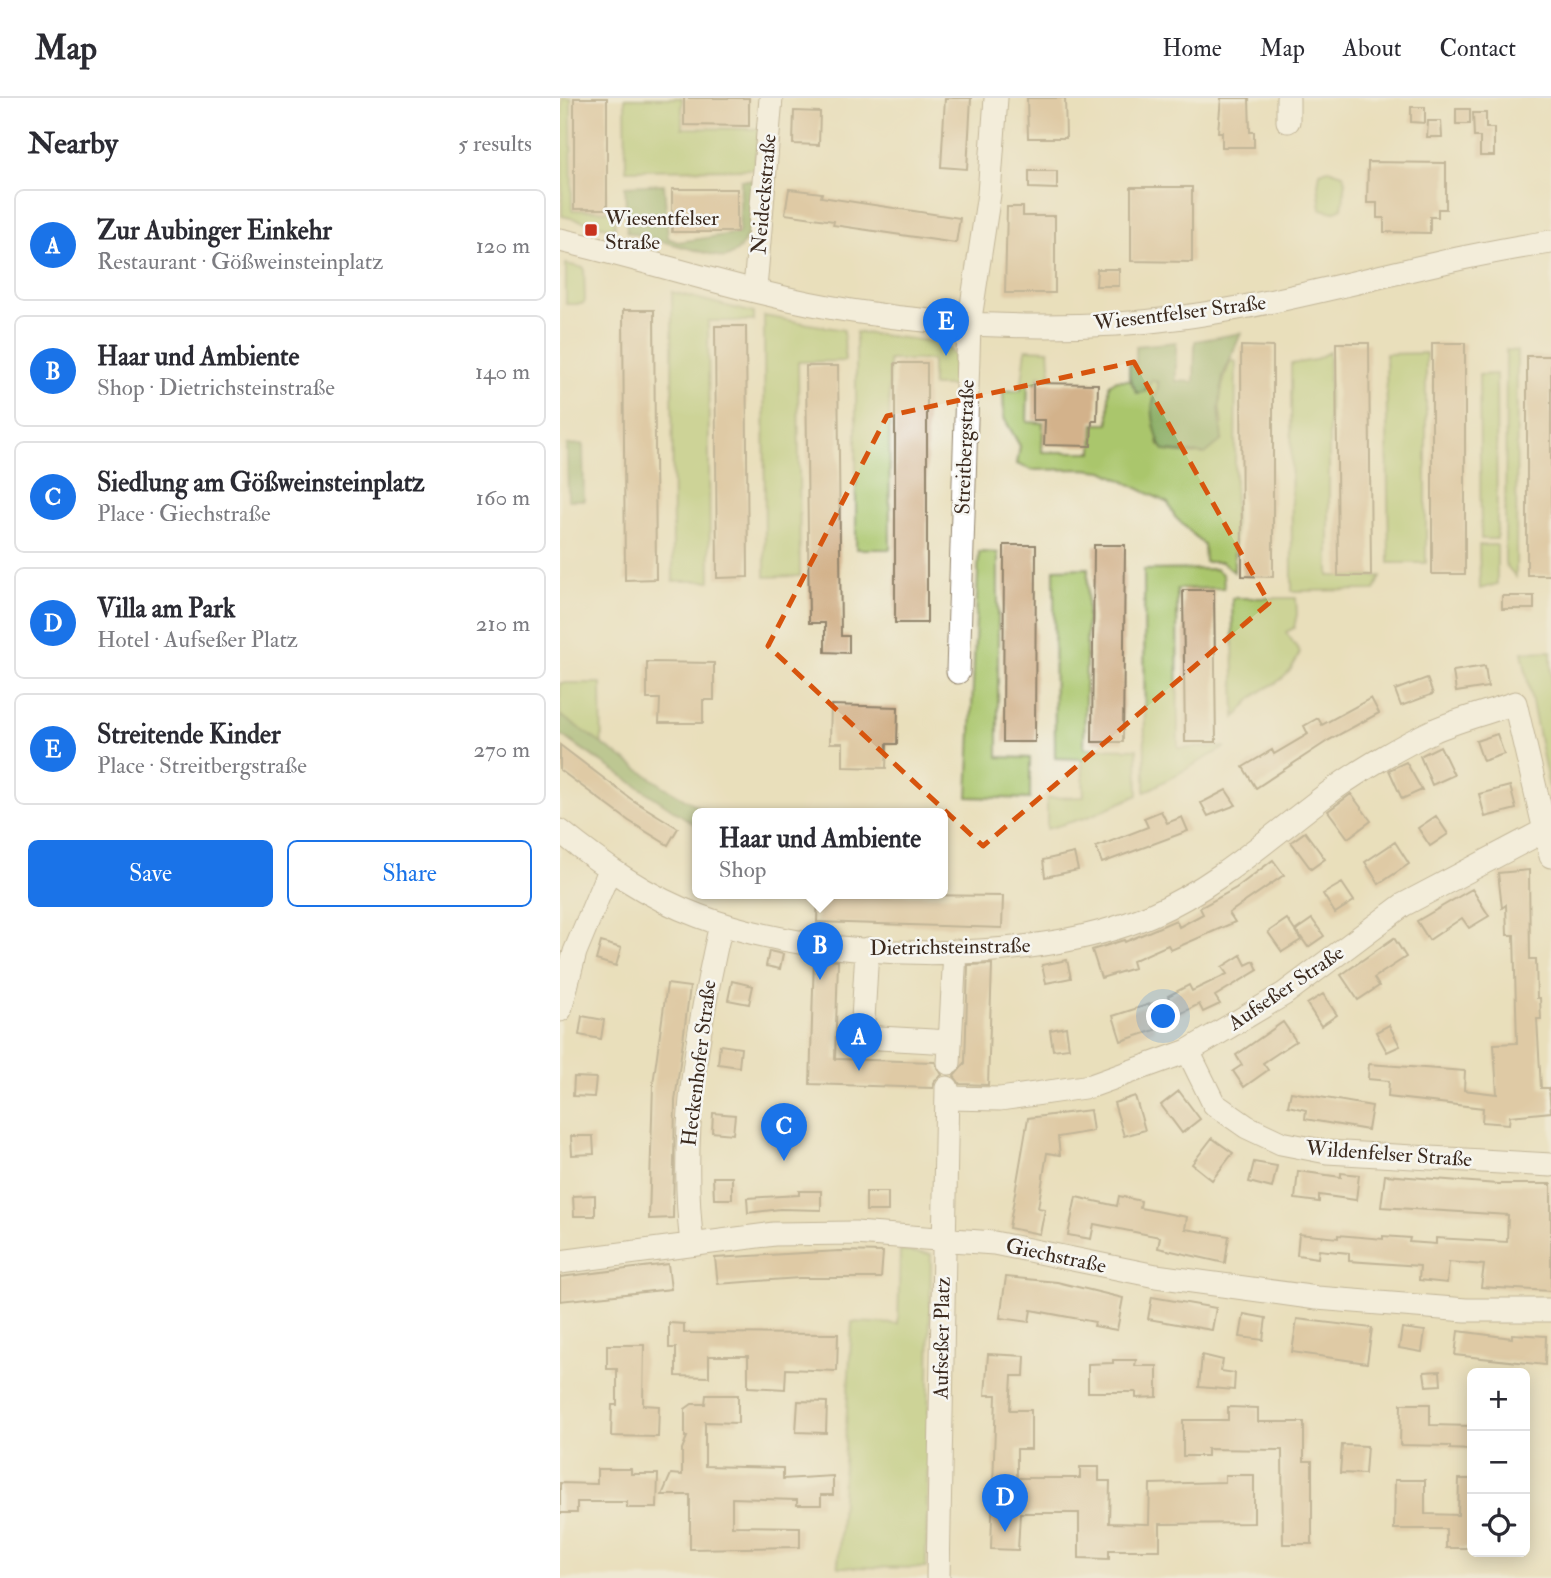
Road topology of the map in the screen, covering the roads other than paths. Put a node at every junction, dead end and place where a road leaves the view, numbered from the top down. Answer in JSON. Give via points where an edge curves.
{"nodes":[{"id":1,"x":771,"y":98,"type":"edge"},
{"id":2,"x":996,"y":98,"type":"edge"},
{"id":3,"x":1288,"y":98,"type":"edge"},
{"id":4,"x":1287,"y":121,"type":"dead end"},
{"id":5,"x":560,"y":240,"type":"edge"},
{"id":6,"x":1551,"y":242,"type":"edge"},
{"id":7,"x":755,"y":289,"type":"junction"},
{"id":8,"x":969,"y":325,"type":"junction"},
{"id":9,"x":958,"y":672,"type":"dead end"},
{"id":10,"x":1549,"y":828,"type":"edge"},
{"id":11,"x":560,"y":831,"type":"edge"},
{"id":12,"x":1551,"y":856,"type":"edge"},
{"id":13,"x":610,"y":870,"type":"junction"},
{"id":14,"x":722,"y":924,"type":"junction"},
{"id":15,"x":867,"y":949,"type":"junction"},
{"id":16,"x":954,"y":951,"type":"junction"},
{"id":17,"x":560,"y":1010,"type":"edge"},
{"id":18,"x":1188,"y":1051,"type":"junction"},
{"id":19,"x":1000,"y":1099,"type":"joint"},
{"id":20,"x":1551,"y":1165,"type":"edge"},
{"id":21,"x":943,"y":1238,"type":"junction"},
{"id":22,"x":692,"y":1244,"type":"junction"},
{"id":23,"x":560,"y":1262,"type":"edge"},
{"id":24,"x":1551,"y":1310,"type":"edge"},
{"id":25,"x":938,"y":1578,"type":"edge"}],
"edges":[{"from":1,"to":7,"type":"street","name":"Neideckstraße"},
{"from":2,"to":8,"type":"street","name":"Streitbergstraße","via":[[989,194]]},
{"from":3,"to":4,"type":"street"},
{"from":5,"to":7,"type":"street","name":"Wiesentfelser Straße"},
{"from":6,"to":8,"type":"street","name":"Wiesentfelser Straße","via":[[1500,249],[1239,309],[1116,324]]},
{"from":7,"to":8,"type":"street","name":"Wiesentfelser Straße","via":[[851,311]]},
{"from":8,"to":9,"type":"street","name":"Streitbergstraße"},
{"from":10,"to":12,"type":"street"},
{"from":10,"to":16,"type":"street","name":"Dietrichsteinstraße","via":[[1515,704],[1435,730],[1348,781],[1218,878],[1152,915],[1073,940],[1013,950]]},
{"from":10,"to":18,"type":"street","name":"Aufseßer Straße","via":[[1403,905],[1284,994]]},
{"from":11,"to":13,"type":"street","name":"Dietrichsteinstraße"},
{"from":13,"to":14,"type":"street","name":"Dietrichsteinstraße","via":[[669,903]]},
{"from":13,"to":17,"type":"street","via":[[575,952]]},
{"from":14,"to":15,"type":"street","name":"Dietrichsteinstraße","via":[[783,940]]},
{"from":14,"to":22,"type":"street","name":"Heckenhofer Straße","via":[[691,1091],[686,1193]]},
{"from":15,"to":16,"type":"street","name":"Dietrichsteinstraße"},
{"from":15,"to":16,"type":"street","via":[[862,1037],[949,1053]]},
{"from":18,"to":19,"type":"street","name":"Aufseßer Straße","via":[[1091,1086]]},
{"from":18,"to":20,"type":"street","name":"Wildenfelser Straße","via":[[1214,1104],[1281,1143],[1327,1152]]},
{"from":19,"to":21,"type":"street","name":"Aufseßer Platz","via":[[947,1093]]},
{"from":21,"to":22,"type":"street","name":"Giechstraße","via":[[774,1234]]},
{"from":21,"to":24,"type":"street","name":"Giechstraße","via":[[993,1243],[1156,1276],[1317,1298],[1466,1310]]},
{"from":21,"to":25,"type":"street","name":"Aufseßer Platz"},
{"from":22,"to":23,"type":"street","name":"Giechstraße"}]}
